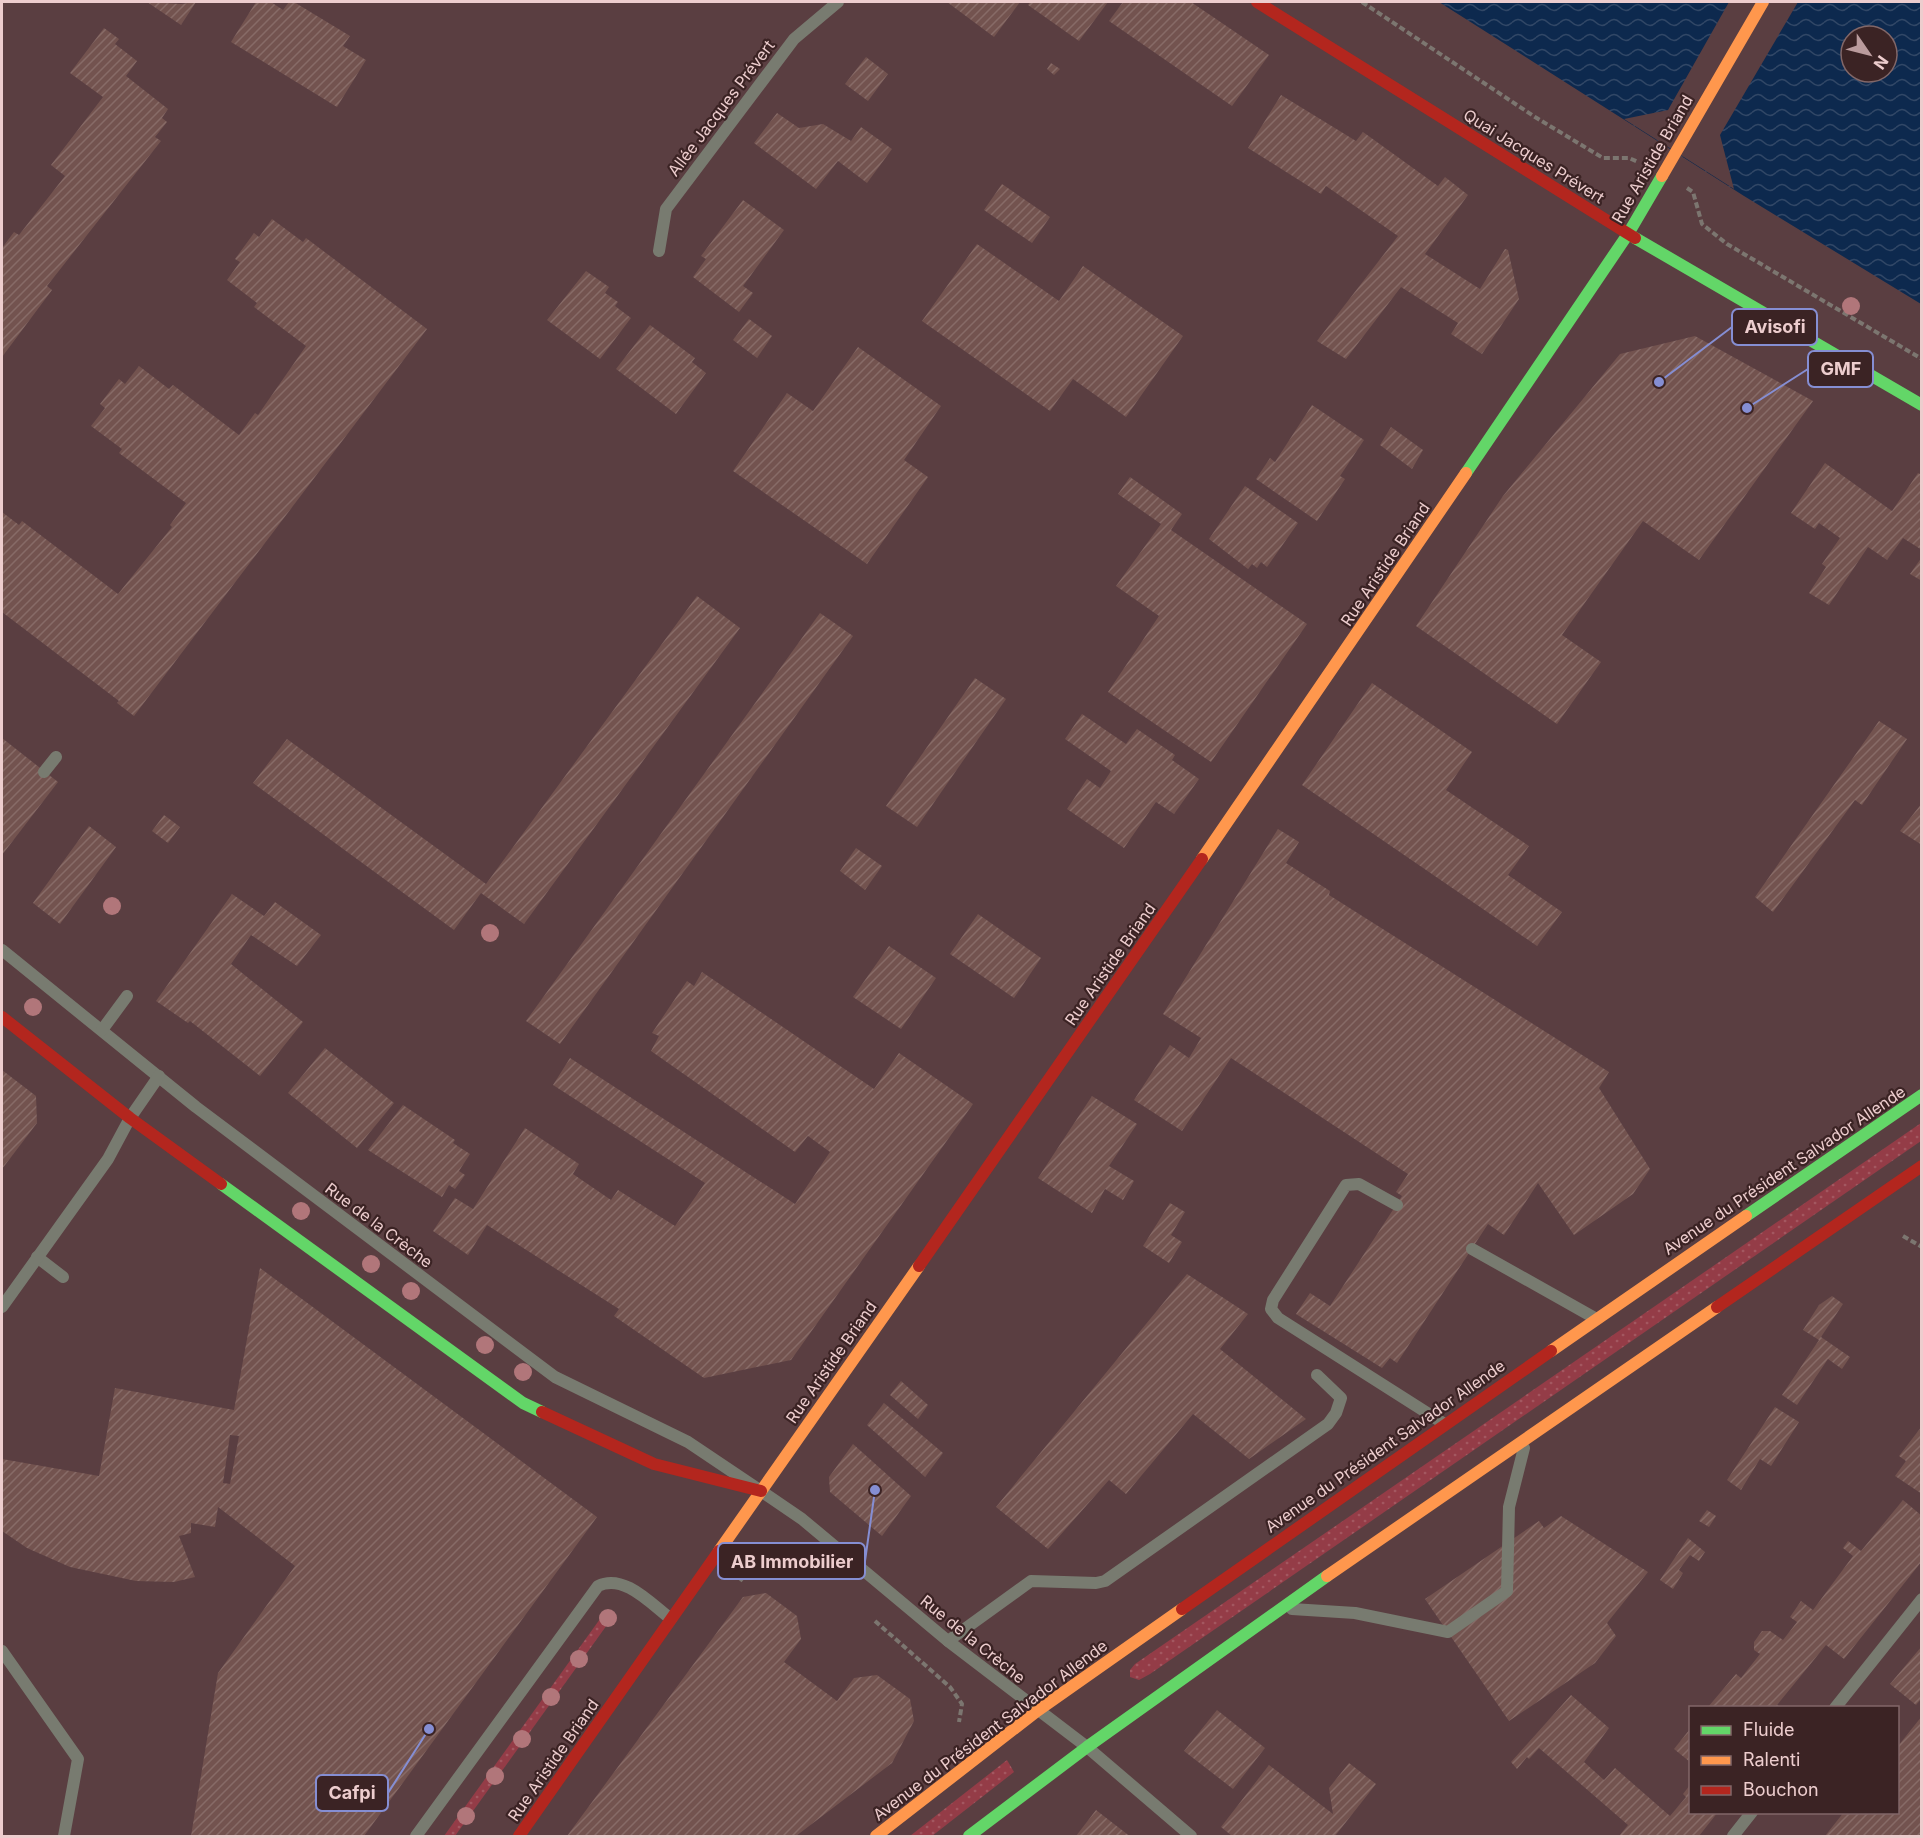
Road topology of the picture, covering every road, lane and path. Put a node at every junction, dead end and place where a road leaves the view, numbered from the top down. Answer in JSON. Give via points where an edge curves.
{"nodes":[{"id":1,"x":838,"y":2,"type":"edge"},
{"id":2,"x":1257,"y":2,"type":"edge"},
{"id":3,"x":1362,"y":2,"type":"edge"},
{"id":4,"x":1762,"y":2,"type":"edge"},
{"id":5,"x":1629,"y":158,"type":"dead end"},
{"id":6,"x":1693,"y":192,"type":"dead end"},
{"id":7,"x":1628,"y":234,"type":"junction"},
{"id":8,"x":659,"y":251,"type":"dead end"},
{"id":9,"x":1922,"y":359,"type":"edge"},
{"id":10,"x":1922,"y":405,"type":"edge"},
{"id":11,"x":56,"y":757,"type":"dead end"},
{"id":12,"x":44,"y":772,"type":"dead end"},
{"id":13,"x":2,"y":950,"type":"edge"},
{"id":14,"x":127,"y":996,"type":"dead end"},
{"id":15,"x":2,"y":1017,"type":"edge"},
{"id":16,"x":102,"y":1030,"type":"junction"},
{"id":17,"x":159,"y":1076,"type":"junction"},
{"id":18,"x":1922,"y":1095,"type":"edge"},
{"id":19,"x":130,"y":1118,"type":"junction"},
{"id":20,"x":1922,"y":1166,"type":"edge"},
{"id":21,"x":1397,"y":1205,"type":"dead end"},
{"id":22,"x":1903,"y":1236,"type":"dead end"},
{"id":23,"x":1922,"y":1247,"type":"edge"},
{"id":24,"x":1472,"y":1249,"type":"dead end"},
{"id":25,"x":38,"y":1257,"type":"junction"},
{"id":26,"x":63,"y":1277,"type":"dead end"},
{"id":27,"x":2,"y":1307,"type":"edge"},
{"id":28,"x":1597,"y":1319,"type":"junction"},
{"id":29,"x":1317,"y":1375,"type":"dead end"},
{"id":30,"x":1444,"y":1424,"type":"junction"},
{"id":31,"x":1526,"y":1438,"type":"junction"},
{"id":32,"x":761,"y":1491,"type":"junction"},
{"id":33,"x":802,"y":1556,"type":"dead end"},
{"id":34,"x":740,"y":1581,"type":"dead end"},
{"id":35,"x":1922,"y":1599,"type":"edge"},
{"id":36,"x":1280,"y":1608,"type":"junction"},
{"id":37,"x":872,"y":1618,"type":"dead end"},
{"id":38,"x":671,"y":1619,"type":"junction"},
{"id":39,"x":948,"y":1641,"type":"junction"},
{"id":40,"x":2,"y":1651,"type":"edge"},
{"id":41,"x":1836,"y":1706,"type":"edge"},
{"id":42,"x":1037,"y":1711,"type":"junction"},
{"id":43,"x":957,"y":1728,"type":"dead end"},
{"id":44,"x":1087,"y":1747,"type":"junction"},
{"id":45,"x":1750,"y":1814,"type":"edge"},
{"id":46,"x":64,"y":1836,"type":"edge"},
{"id":47,"x":416,"y":1836,"type":"edge"},
{"id":48,"x":519,"y":1836,"type":"edge"},
{"id":49,"x":876,"y":1836,"type":"edge"},
{"id":50,"x":969,"y":1836,"type":"edge"},
{"id":51,"x":1191,"y":1836,"type":"edge"},
{"id":52,"x":1733,"y":1836,"type":"edge"}],
"edges":[{"from":1,"to":8,"type":"street","name":"Allée Jacques Prévert","via":[[794,39],[666,209]]},
{"from":2,"to":7,"type":"main road","name":"Quai Jacques Prévert"},
{"from":3,"to":5,"type":"path","name":"Quai Jacques Prévert","via":[[1603,158]]},
{"from":4,"to":7,"type":"main road","name":"Rue Aristide Briand"},
{"from":6,"to":9,"type":"path","via":[[1702,224],[1727,243]]},
{"from":7,"to":10,"type":"main road","name":"Quai Jacques Prévert"},
{"from":7,"to":32,"type":"main road","name":"Rue Aristide Briand","via":[[1351,643]]},
{"from":11,"to":12,"type":"street"},
{"from":13,"to":16,"type":"street","name":"Rue de la Crèche"},
{"from":14,"to":16,"type":"street"},
{"from":15,"to":19,"type":"main road","name":"Rue de la Crèche"},
{"from":16,"to":17,"type":"street","name":"Rue de la Crèche"},
{"from":17,"to":19,"type":"street"},
{"from":17,"to":32,"type":"street","name":"Rue de la Crèche","via":[[555,1377],[688,1442]]},
{"from":18,"to":28,"type":"main road","name":"Avenue du Président Salvador Allende"},
{"from":19,"to":25,"type":"street","via":[[108,1159]]},
{"from":19,"to":32,"type":"main road","name":"Rue de la Crèche","via":[[523,1403],[654,1464]]},
{"from":20,"to":31,"type":"main road"},
{"from":21,"to":30,"type":"street","via":[[1359,1184],[1346,1185],[1273,1300],[1272,1309],[1278,1318]]},
{"from":22,"to":23,"type":"path"},
{"from":24,"to":28,"type":"street"},
{"from":25,"to":26,"type":"street"},
{"from":25,"to":27,"type":"street"},
{"from":28,"to":30,"type":"main road","name":"Avenue du Président Salvador Allende"},
{"from":29,"to":39,"type":"street","via":[[1341,1398],[1328,1424],[1104,1581],[1031,1581]]},
{"from":30,"to":42,"type":"main road","name":"Avenue du Président Salvador Allende"},
{"from":31,"to":36,"type":"main road"},
{"from":31,"to":36,"type":"street","via":[[1509,1507],[1507,1591],[1449,1632],[1355,1613]]},
{"from":32,"to":38,"type":"main road","name":"Rue Aristide Briand"},
{"from":32,"to":39,"type":"street","name":"Rue de la Crèche","via":[[802,1519]]},
{"from":33,"to":34,"type":"path","via":[[776,1546],[764,1552]]},
{"from":35,"to":41,"type":"street"},
{"from":36,"to":44,"type":"main road"},
{"from":37,"to":43,"type":"path","via":[[950,1687],[962,1704]]},
{"from":38,"to":47,"type":"street","via":[[621,1583],[608,1581],[598,1586]]},
{"from":38,"to":48,"type":"main road","name":"Rue Aristide Briand"},
{"from":39,"to":42,"type":"street","name":"Rue de la Crèche"},
{"from":40,"to":46,"type":"street","via":[[78,1759]]},
{"from":42,"to":44,"type":"street","name":"Rue de la Crèche"},
{"from":42,"to":49,"type":"main road","name":"Avenue du Président Salvador Allende"},
{"from":44,"to":50,"type":"main road"},
{"from":44,"to":51,"type":"street","name":"Rue de la Crèche"},
{"from":45,"to":52,"type":"street"}]}
